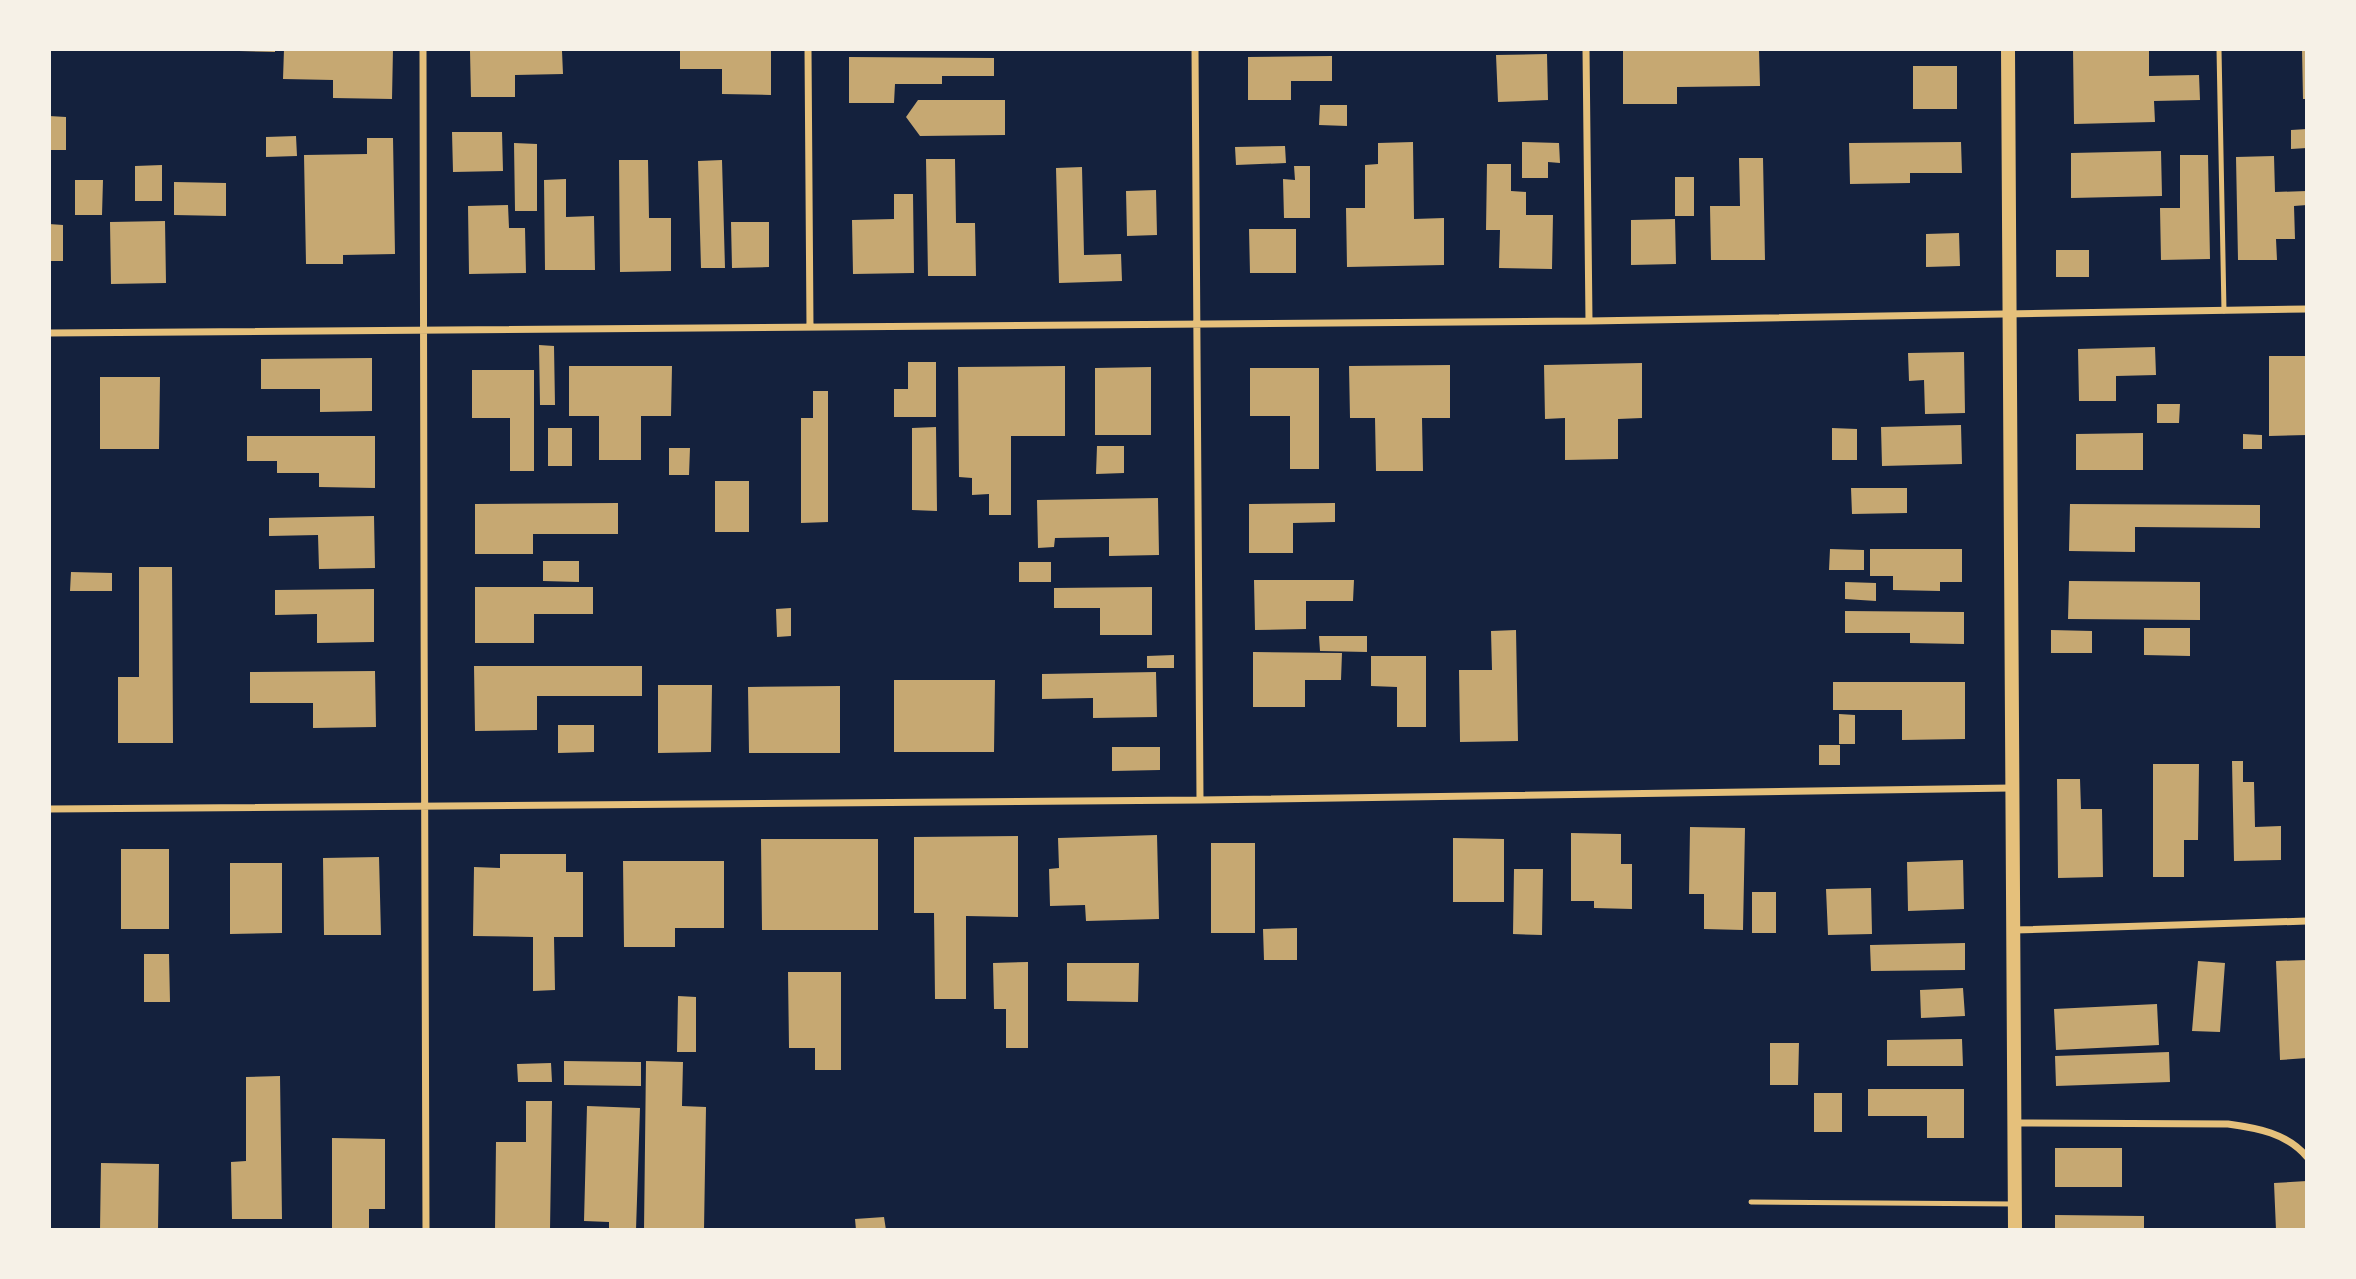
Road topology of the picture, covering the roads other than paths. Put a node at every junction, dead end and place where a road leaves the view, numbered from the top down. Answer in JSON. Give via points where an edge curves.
{"nodes":[{"id":1,"x":423,"y":49,"type":"edge"},
{"id":2,"x":808,"y":49,"type":"edge"},
{"id":3,"x":1195,"y":49,"type":"edge"},
{"id":4,"x":1586,"y":49,"type":"edge"},
{"id":5,"x":2008,"y":49,"type":"edge"},
{"id":6,"x":2219,"y":49,"type":"edge"},
{"id":7,"x":2307,"y":309,"type":"edge"},
{"id":8,"x":2224,"y":311,"type":"junction"},
{"id":9,"x":2010,"y":316,"type":"junction"},
{"id":10,"x":1589,"y":321,"type":"junction"},
{"id":11,"x":1198,"y":326,"type":"junction"},
{"id":12,"x":810,"y":327,"type":"junction"},
{"id":13,"x":425,"y":330,"type":"junction"},
{"id":14,"x":49,"y":333,"type":"edge"},
{"id":15,"x":2011,"y":788,"type":"junction"},
{"id":16,"x":1200,"y":800,"type":"junction"},
{"id":17,"x":423,"y":808,"type":"junction"},
{"id":18,"x":49,"y":809,"type":"edge"},
{"id":19,"x":2307,"y":921,"type":"edge"},
{"id":20,"x":2013,"y":930,"type":"junction"},
{"id":21,"x":2015,"y":1123,"type":"junction"},
{"id":22,"x":2307,"y":1157,"type":"edge"},
{"id":23,"x":1751,"y":1202,"type":"dead end"},
{"id":24,"x":2015,"y":1204,"type":"junction"},
{"id":25,"x":426,"y":1230,"type":"edge"},
{"id":26,"x":2015,"y":1230,"type":"edge"}],
"edges":[{"from":1,"to":13,"type":"street"},
{"from":2,"to":12,"type":"street"},
{"from":3,"to":11,"type":"street"},
{"from":4,"to":10,"type":"street"},
{"from":5,"to":9,"type":"main road"},
{"from":6,"to":8,"type":"lane"},
{"from":7,"to":8,"type":"street"},
{"from":8,"to":9,"type":"street"},
{"from":9,"to":10,"type":"street"},
{"from":9,"to":15,"type":"main road"},
{"from":10,"to":11,"type":"street"},
{"from":11,"to":12,"type":"street"},
{"from":11,"to":16,"type":"street"},
{"from":12,"to":13,"type":"street"},
{"from":13,"to":14,"type":"street"},
{"from":13,"to":17,"type":"street"},
{"from":15,"to":16,"type":"street"},
{"from":15,"to":20,"type":"main road"},
{"from":16,"to":17,"type":"street"},
{"from":17,"to":18,"type":"street"},
{"from":17,"to":25,"type":"street"},
{"from":19,"to":20,"type":"street"},
{"from":20,"to":21,"type":"main road"},
{"from":21,"to":22,"type":"street","via":[[2239,1125],[2284,1138]]},
{"from":21,"to":24,"type":"main road"},
{"from":23,"to":24,"type":"lane"},
{"from":24,"to":26,"type":"main road"}]}
